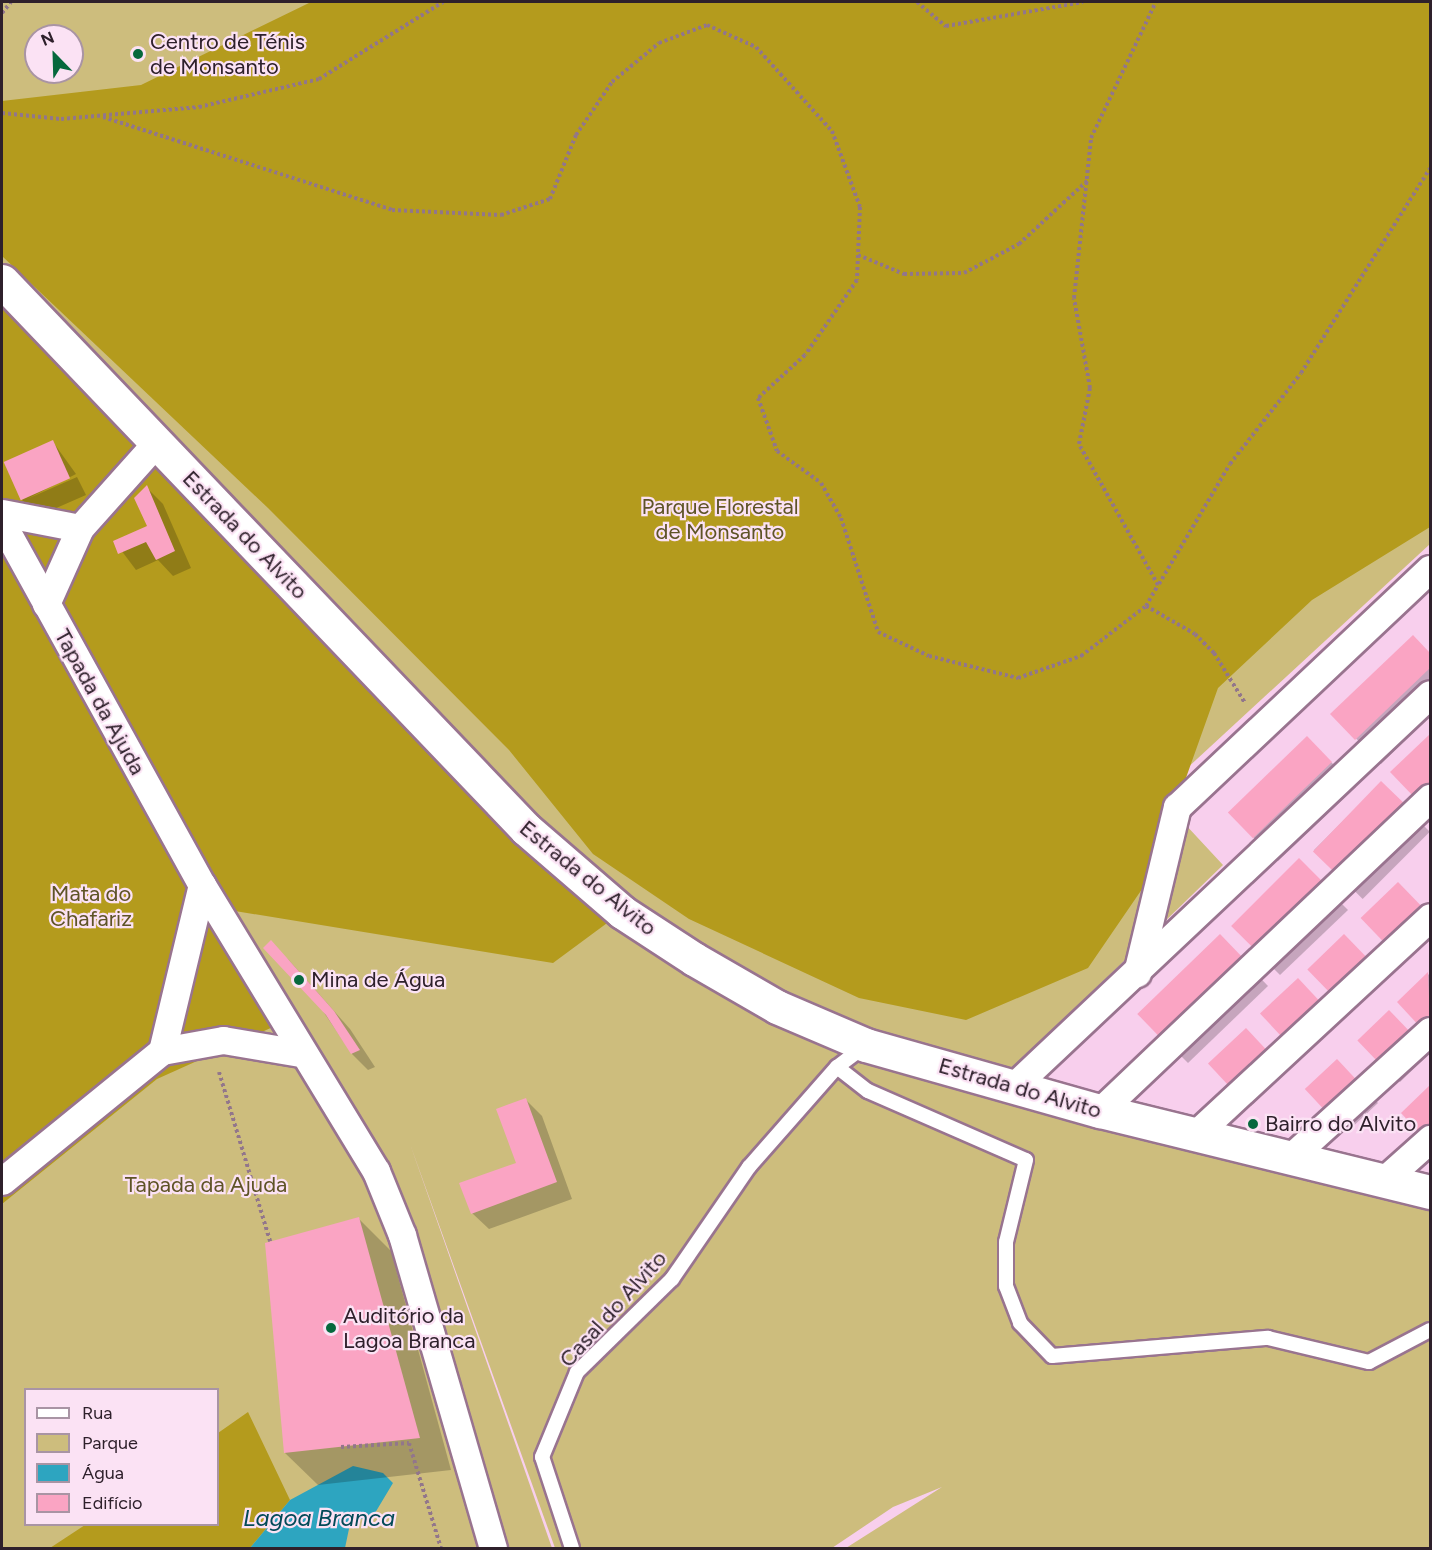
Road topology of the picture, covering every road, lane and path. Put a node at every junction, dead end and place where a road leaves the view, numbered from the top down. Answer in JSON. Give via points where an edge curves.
{"nodes":[{"id":1,"x":11,"y":2,"type":"edge"},
{"id":2,"x":443,"y":2,"type":"edge"},
{"id":3,"x":917,"y":2,"type":"edge"},
{"id":4,"x":1083,"y":2,"type":"edge"},
{"id":5,"x":1156,"y":2,"type":"edge"},
{"id":6,"x":2,"y":13,"type":"edge"},
{"id":7,"x":2,"y":113,"type":"edge"},
{"id":8,"x":103,"y":117,"type":"junction"},
{"id":9,"x":1431,"y":168,"type":"edge"},
{"id":10,"x":1088,"y":180,"type":"junction"},
{"id":11,"x":858,"y":255,"type":"junction"},
{"id":12,"x":2,"y":281,"type":"edge"},
{"id":13,"x":156,"y":443,"type":"junction"},
{"id":14,"x":2,"y":513,"type":"edge"},
{"id":15,"x":2,"y":524,"type":"edge"},
{"id":16,"x":80,"y":528,"type":"junction"},
{"id":17,"x":1427,"y":579,"type":"edge"},
{"id":18,"x":1158,"y":585,"type":"junction"},
{"id":19,"x":46,"y":604,"type":"junction"},
{"id":20,"x":1146,"y":606,"type":"junction"},
{"id":21,"x":1431,"y":694,"type":"edge"},
{"id":22,"x":1266,"y":724,"type":"junction"},
{"id":23,"x":1431,"y":798,"type":"edge"},
{"id":24,"x":202,"y":885,"type":"junction"},
{"id":25,"x":1431,"y":917,"type":"edge"},
{"id":26,"x":1137,"y":973,"type":"junction"},
{"id":27,"x":1431,"y":1031,"type":"edge"},
{"id":28,"x":866,"y":1045,"type":"junction"},
{"id":29,"x":162,"y":1052,"type":"junction"},
{"id":30,"x":300,"y":1053,"type":"junction"},
{"id":31,"x":217,"y":1065,"type":"dead end"},
{"id":32,"x":837,"y":1067,"type":"junction"},
{"id":33,"x":1015,"y":1085,"type":"junction"},
{"id":34,"x":1100,"y":1111,"type":"junction"},
{"id":35,"x":1198,"y":1132,"type":"junction"},
{"id":36,"x":1431,"y":1139,"type":"edge"},
{"id":37,"x":1292,"y":1156,"type":"junction"},
{"id":38,"x":1384,"y":1180,"type":"junction"},
{"id":39,"x":2,"y":1181,"type":"edge"},
{"id":40,"x":1431,"y":1192,"type":"edge"},
{"id":41,"x":270,"y":1241,"type":"dead end"},
{"id":42,"x":1431,"y":1330,"type":"edge"},
{"id":43,"x":341,"y":1447,"type":"dead end"},
{"id":44,"x":441,"y":1548,"type":"edge"},
{"id":45,"x":494,"y":1548,"type":"edge"},
{"id":46,"x":572,"y":1548,"type":"edge"}],
"edges":[{"from":1,"to":6,"type":"path"},
{"from":2,"to":8,"type":"path","via":[[319,79],[199,107]]},
{"from":3,"to":4,"type":"path","via":[[946,26]]},
{"from":5,"to":10,"type":"path","via":[[1091,138]]},
{"from":7,"to":8,"type":"path"},
{"from":8,"to":11,"type":"path","via":[[392,210],[501,215],[550,199],[576,135],[612,82],[659,43],[707,25],[756,47],[832,131],[860,207]]},
{"from":9,"to":18,"type":"path","via":[[1301,373],[1230,464]]},
{"from":10,"to":11,"type":"path","via":[[1019,244],[964,273],[904,274]]},
{"from":10,"to":18,"type":"path","via":[[1074,298],[1090,388],[1079,444]]},
{"from":11,"to":20,"type":"path","via":[[857,280],[805,355],[758,398],[777,451],[821,483],[842,518],[879,632],[929,656],[1018,678],[1081,656]]},
{"from":12,"to":13,"type":"street","name":"Estrada do Alvito"},
{"from":13,"to":16,"type":"street","name":"Tapada da Ajuda"},
{"from":13,"to":28,"type":"street","name":"Estrada do Alvito","via":[[526,829],[614,904],[777,1007]]},
{"from":14,"to":16,"type":"street"},
{"from":15,"to":19,"type":"street","name":"Tapada da Ajuda"},
{"from":16,"to":19,"type":"street","name":"Tapada da Ajuda"},
{"from":17,"to":22,"type":"street"},
{"from":18,"to":20,"type":"path"},
{"from":19,"to":24,"type":"street","name":"Tapada da Ajuda"},
{"from":20,"to":22,"type":"path","via":[[1195,634],[1214,652],[1227,682]]},
{"from":21,"to":26,"type":"street"},
{"from":22,"to":26,"type":"street","via":[[1177,807]]},
{"from":23,"to":34,"type":"street"},
{"from":24,"to":29,"type":"street"},
{"from":24,"to":30,"type":"street","name":"Tapada da Ajuda"},
{"from":25,"to":35,"type":"street"},
{"from":26,"to":33,"type":"street"},
{"from":27,"to":37,"type":"street"},
{"from":28,"to":32,"type":"lane","name":"Casal do Alvito"},
{"from":28,"to":33,"type":"street","name":"Estrada do Alvito"},
{"from":29,"to":30,"type":"street","via":[[222,1040]]},
{"from":29,"to":39,"type":"street"},
{"from":30,"to":45,"type":"street","name":"Tapada da Ajuda","via":[[376,1171],[402,1235]]},
{"from":31,"to":41,"type":"path"},
{"from":32,"to":42,"type":"lane","via":[[868,1091],[1026,1160],[1005,1242],[1006,1286],[1020,1323],[1052,1356],[1268,1338],[1369,1362]]},
{"from":32,"to":46,"type":"lane","name":"Casal do Alvito","via":[[749,1167],[672,1280],[577,1372],[542,1458]]},
{"from":33,"to":34,"type":"street","name":"Estrada do Alvito"},
{"from":34,"to":35,"type":"street","name":"Estrada do Alvito"},
{"from":35,"to":37,"type":"street","name":"Estrada do Alvito"},
{"from":36,"to":38,"type":"street"},
{"from":37,"to":38,"type":"street","name":"Estrada do Alvito"},
{"from":38,"to":40,"type":"street","name":"Estrada do Alvito"},
{"from":43,"to":44,"type":"path","via":[[409,1443]]}]}
